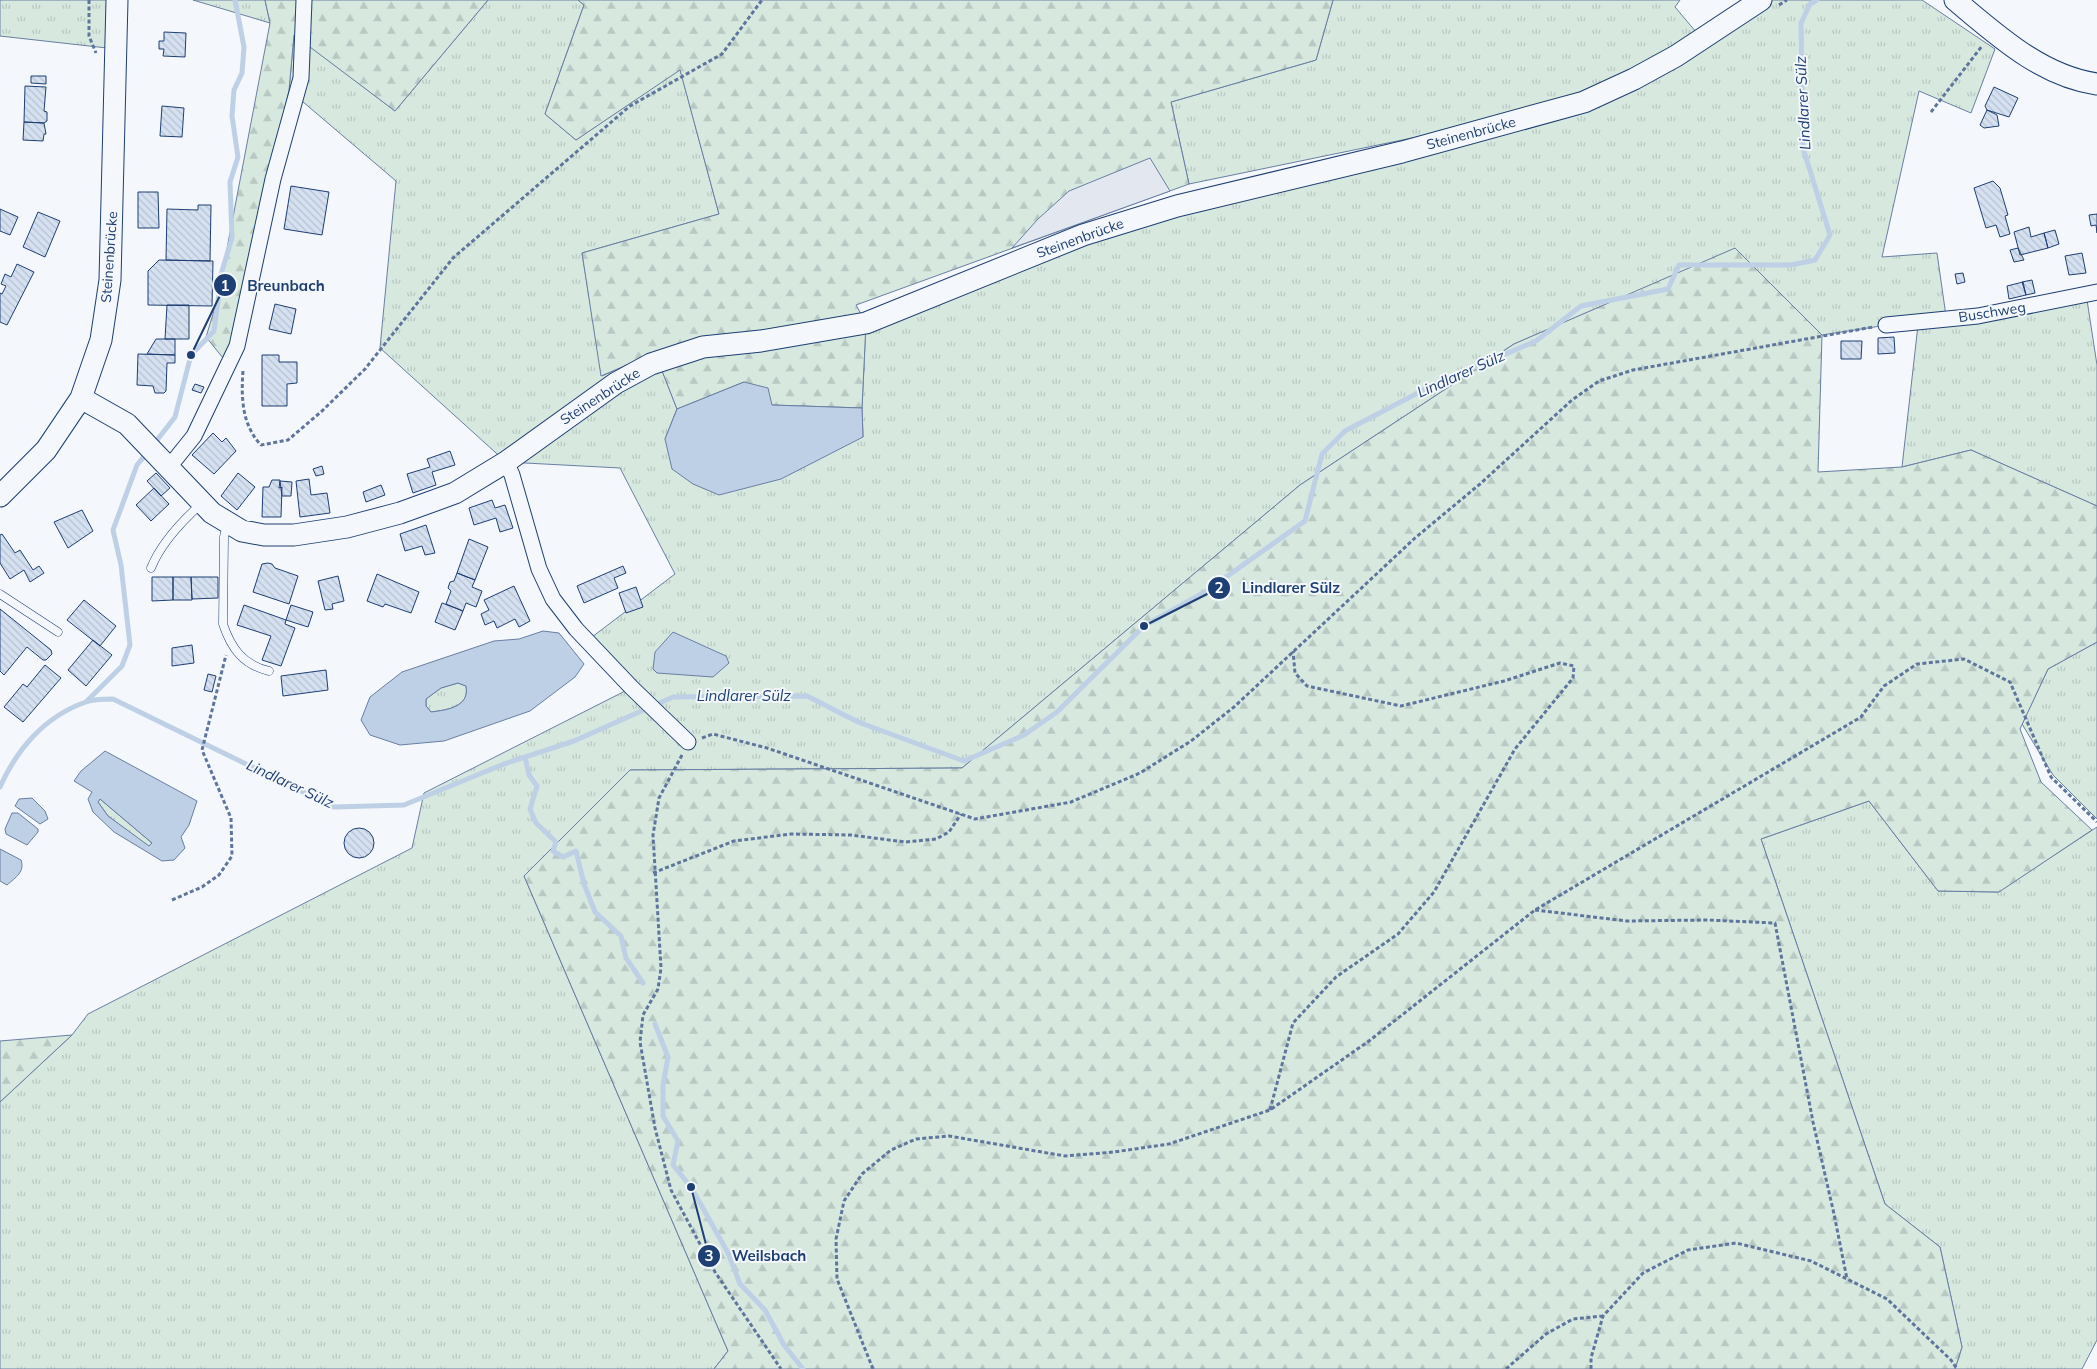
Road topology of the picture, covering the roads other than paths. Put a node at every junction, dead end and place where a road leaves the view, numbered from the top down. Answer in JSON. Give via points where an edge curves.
{"nodes":[{"id":1,"x":116,"y":0,"type":"edge"},
{"id":2,"x":304,"y":0,"type":"edge"},
{"id":3,"x":1955,"y":0,"type":"edge"},
{"id":4,"x":1766,"y":5,"type":"edge"},
{"id":5,"x":2097,"y":84,"type":"edge"},
{"id":6,"x":2097,"y":292,"type":"edge"},
{"id":7,"x":1886,"y":325,"type":"road end"},
{"id":8,"x":81,"y":398,"type":"junction"},
{"id":9,"x":164,"y":461,"type":"junction"},
{"id":10,"x":506,"y":462,"type":"junction"},
{"id":11,"x":0,"y":496,"type":"edge"},
{"id":12,"x":203,"y":503,"type":"junction"},
{"id":13,"x":227,"y":524,"type":"junction"},
{"id":14,"x":151,"y":568,"type":"dead end"},
{"id":15,"x":0,"y":594,"type":"edge"},
{"id":16,"x":58,"y":632,"type":"dead end"},
{"id":17,"x":269,"y":671,"type":"dead end"},
{"id":18,"x":688,"y":742,"type":"road end"}],
"edges":[{"from":1,"to":8,"type":"main road","name":"Steinenbrücke","via":[[110,280],[100,340]]},
{"from":2,"to":9,"type":"street","via":[[301,78],[272,179],[237,346],[194,436]]},
{"from":3,"to":5,"type":"main road","via":[[2036,62],[2056,72]]},
{"from":4,"to":10,"type":"main road","name":"Steinenbrücke","via":[[1634,80],[1584,102],[1402,152],[1176,206],[1083,235],[866,323],[704,348],[651,364],[616,383]]},
{"from":6,"to":7,"type":"street","name":"Buschweg","via":[[1978,316]]},
{"from":8,"to":9,"type":"main road","name":"Steinenbrücke","via":[[127,424]]},
{"from":8,"to":11,"type":"main road","via":[[46,450]]},
{"from":9,"to":12,"type":"main road","name":"Steinenbrücke"},
{"from":10,"to":13,"type":"main road","name":"Steinenbrücke","via":[[455,493],[400,513],[347,527],[294,535],[264,535]]},
{"from":10,"to":18,"type":"street","via":[[539,569],[553,599],[576,629]]},
{"from":12,"to":13,"type":"main road","name":"Steinenbrücke"},
{"from":12,"to":14,"type":"lane","via":[[164,544]]},
{"from":13,"to":17,"type":"lane","via":[[223,624],[242,660]]},
{"from":15,"to":16,"type":"lane"}]}
